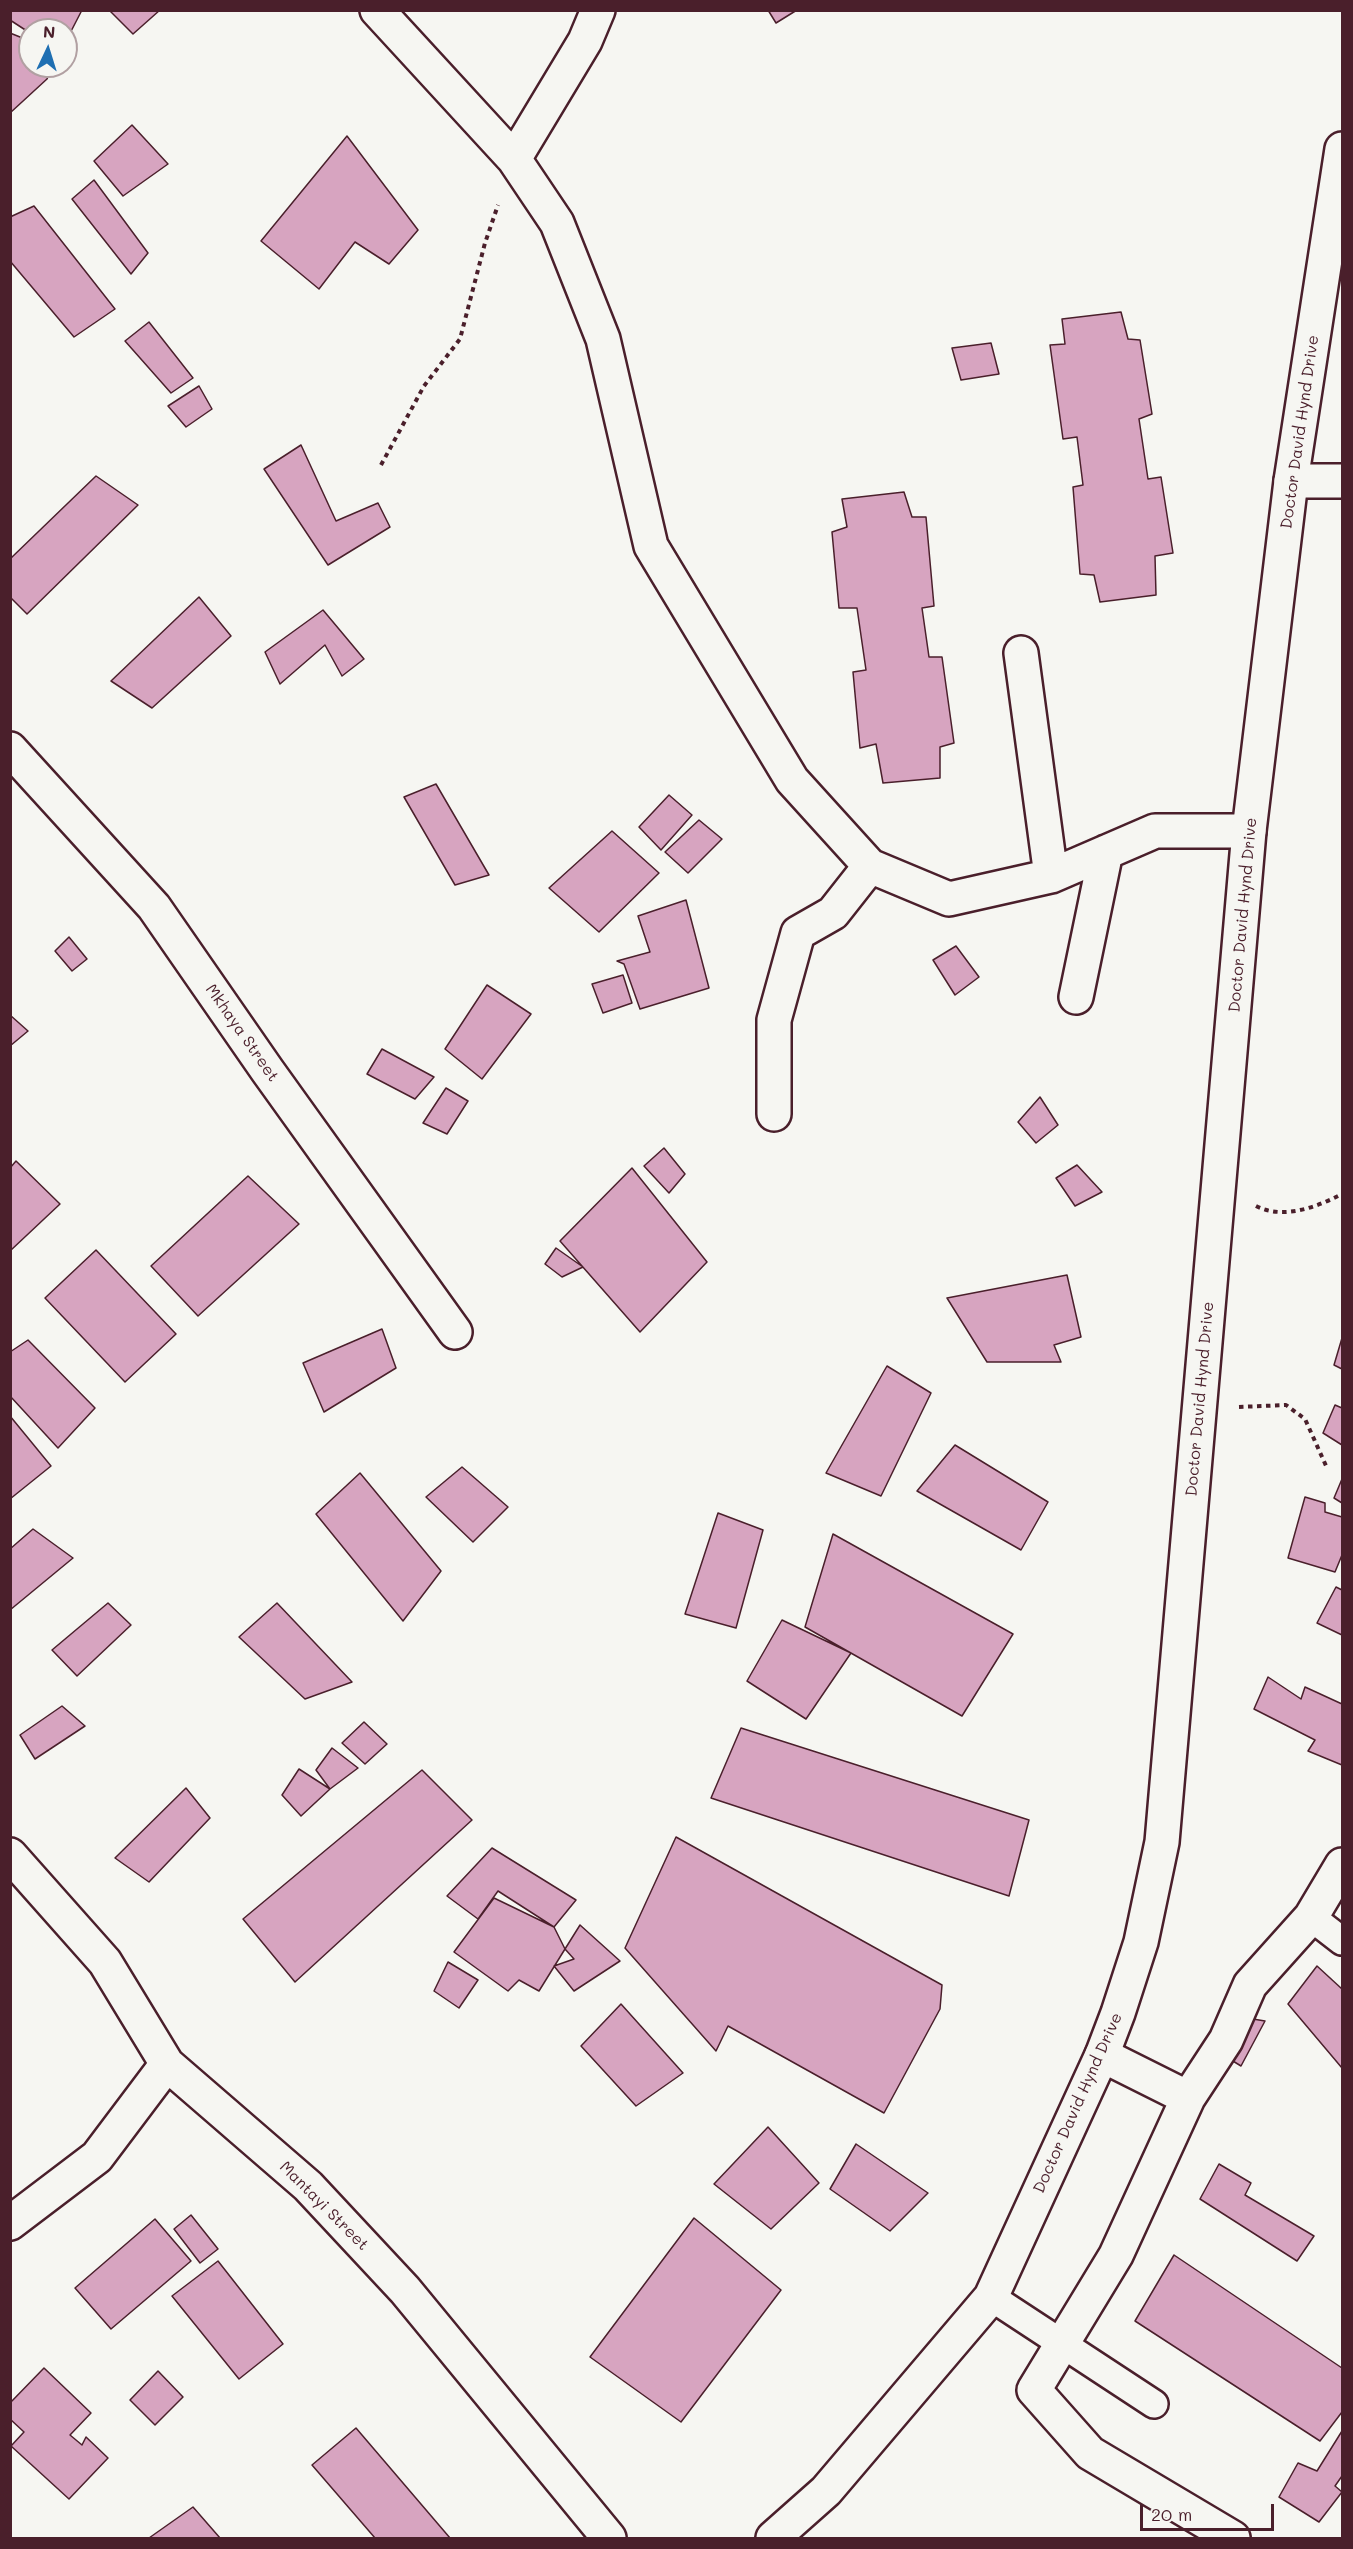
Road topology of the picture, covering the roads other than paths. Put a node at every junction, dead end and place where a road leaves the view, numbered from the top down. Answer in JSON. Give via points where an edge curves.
{"nodes":[{"id":1,"x":377,"y":10,"type":"edge"},
{"id":2,"x":598,"y":10,"type":"edge"},
{"id":3,"x":1342,"y":149,"type":"edge"},
{"id":4,"x":514,"y":159,"type":"junction"},
{"id":5,"x":1291,"y":480,"type":"junction"},
{"id":6,"x":1342,"y":481,"type":"edge"},
{"id":7,"x":1021,"y":652,"type":"dead end"},
{"id":8,"x":10,"y":749,"type":"edge"},
{"id":9,"x":1250,"y":831,"type":"junction"},
{"id":10,"x":1106,"y":852,"type":"junction"},
{"id":11,"x":870,"y":866,"type":"junction"},
{"id":12,"x":1051,"y":876,"type":"junction"},
{"id":13,"x":1076,"y":997,"type":"dead end"},
{"id":14,"x":774,"y":1114,"type":"dead end"},
{"id":15,"x":455,"y":1332,"type":"dead end"},
{"id":16,"x":10,"y":1855,"type":"edge"},
{"id":17,"x":1342,"y":1865,"type":"edge"},
{"id":18,"x":1311,"y":1917,"type":"junction"},
{"id":19,"x":1342,"y":1941,"type":"edge"},
{"id":20,"x":1102,"y":2055,"type":"junction"},
{"id":21,"x":167,"y":2064,"type":"junction"},
{"id":22,"x":1188,"y":2098,"type":"junction"},
{"id":23,"x":10,"y":2223,"type":"edge"},
{"id":24,"x":990,"y":2297,"type":"junction"},
{"id":25,"x":1061,"y":2344,"type":"junction"},
{"id":26,"x":1154,"y":2404,"type":"dead end"},
{"id":27,"x":609,"y":2538,"type":"edge"},
{"id":28,"x":772,"y":2538,"type":"edge"},
{"id":29,"x":1233,"y":2538,"type":"edge"}],
"edges":[{"from":1,"to":4,"type":"street"},
{"from":2,"to":4,"type":"street","via":[[585,41]]},
{"from":3,"to":5,"type":"street","name":"Doctor David Hynd Drive"},
{"from":4,"to":11,"type":"street","via":[[557,223],[603,339],[651,546],[792,780]]},
{"from":5,"to":6,"type":"street"},
{"from":5,"to":9,"type":"street","name":"Doctor David Hynd Drive"},
{"from":7,"to":12,"type":"street"},
{"from":8,"to":15,"type":"street","name":"Mkhaya Street","via":[[154,907]]},
{"from":9,"to":10,"type":"street","via":[[1155,831]]},
{"from":9,"to":20,"type":"street","name":"Doctor David Hynd Drive","via":[[1162,1842],[1141,1942]]},
{"from":10,"to":12,"type":"street"},
{"from":10,"to":13,"type":"street"},
{"from":11,"to":12,"type":"street","via":[[949,899]]},
{"from":11,"to":14,"type":"street","via":[[833,913],[798,933],[774,1020]]},
{"from":16,"to":21,"type":"street","name":"Mantayi Street","via":[[105,1962]]},
{"from":17,"to":18,"type":"street"},
{"from":18,"to":19,"type":"lane"},
{"from":18,"to":22,"type":"street","via":[[1250,1984],[1226,2040]]},
{"from":20,"to":22,"type":"street"},
{"from":20,"to":24,"type":"street","name":"Doctor David Hynd Drive"},
{"from":21,"to":23,"type":"street","via":[[97,2157]]},
{"from":21,"to":27,"type":"street","name":"Mantayi Street","via":[[308,2186],[405,2290]]},
{"from":22,"to":25,"type":"street","via":[[1116,2255]]},
{"from":24,"to":25,"type":"lane"},
{"from":24,"to":28,"type":"street","name":"Doctor David Hynd Drive","via":[[826,2492]]},
{"from":25,"to":26,"type":"lane"},
{"from":25,"to":29,"type":"street","via":[[1034,2390],[1076,2438],[1090,2453]]}]}
